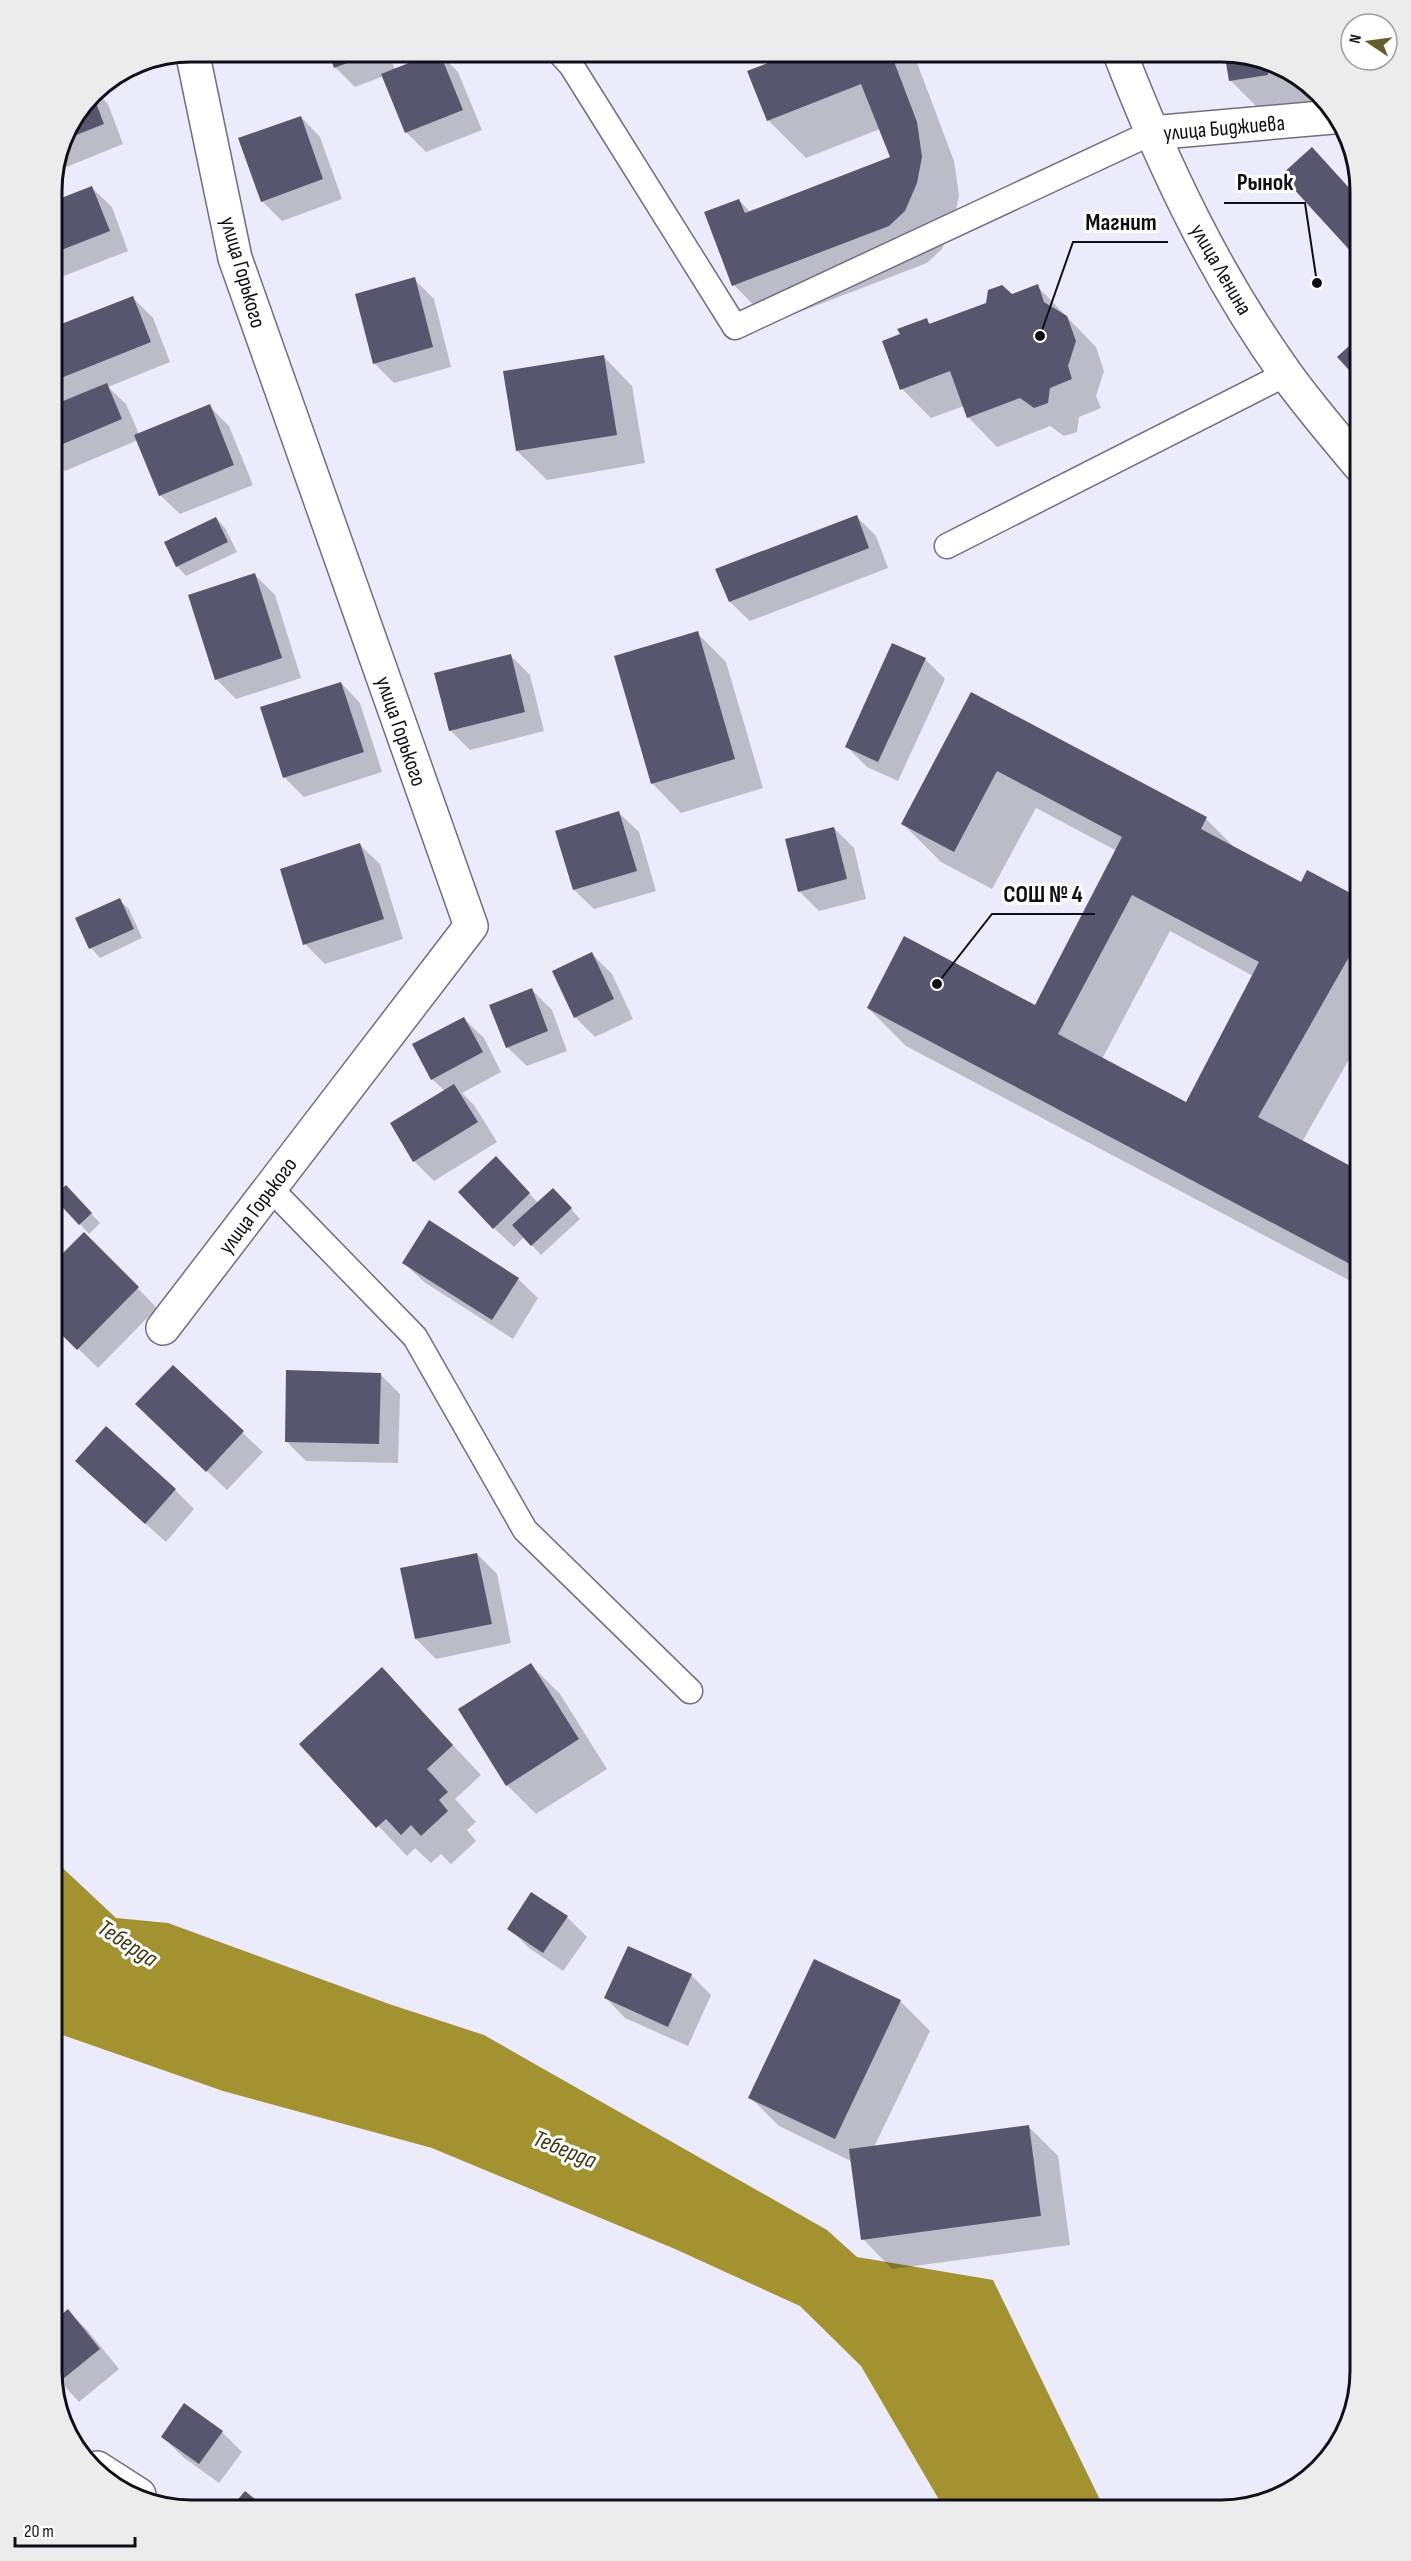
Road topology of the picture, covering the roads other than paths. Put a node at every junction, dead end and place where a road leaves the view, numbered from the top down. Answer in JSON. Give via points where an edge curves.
{"nodes":[{"id":1,"x":194,"y":62,"type":"edge"},
{"id":2,"x":568,"y":62,"type":"edge"},
{"id":3,"x":1123,"y":62,"type":"edge"},
{"id":4,"x":1324,"y":113,"type":"edge"},
{"id":5,"x":1151,"y":133,"type":"junction"},
{"id":6,"x":1286,"y":374,"type":"junction"},
{"id":7,"x":1350,"y":454,"type":"edge"},
{"id":8,"x":947,"y":546,"type":"dead end"},
{"id":9,"x":270,"y":1188,"type":"junction"},
{"id":10,"x":163,"y":1328,"type":"dead end"},
{"id":11,"x":690,"y":1691,"type":"dead end"}],
"edges":[{"from":1,"to":9,"type":"street","name":"улица Горького","via":[[235,258],[471,926]]},
{"from":2,"to":5,"type":"lane","via":[[735,327]]},
{"from":3,"to":5,"type":"street","name":"улица Ленина"},
{"from":4,"to":5,"type":"street","name":"улица Биджиева"},
{"from":5,"to":6,"type":"street","name":"улица Ленина","via":[[1210,255]]},
{"from":6,"to":7,"type":"street","name":"улица Ленина"},
{"from":6,"to":8,"type":"lane"},
{"from":9,"to":10,"type":"street","name":"улица Горького"},
{"from":9,"to":11,"type":"lane","via":[[415,1337],[525,1530]]}]}
